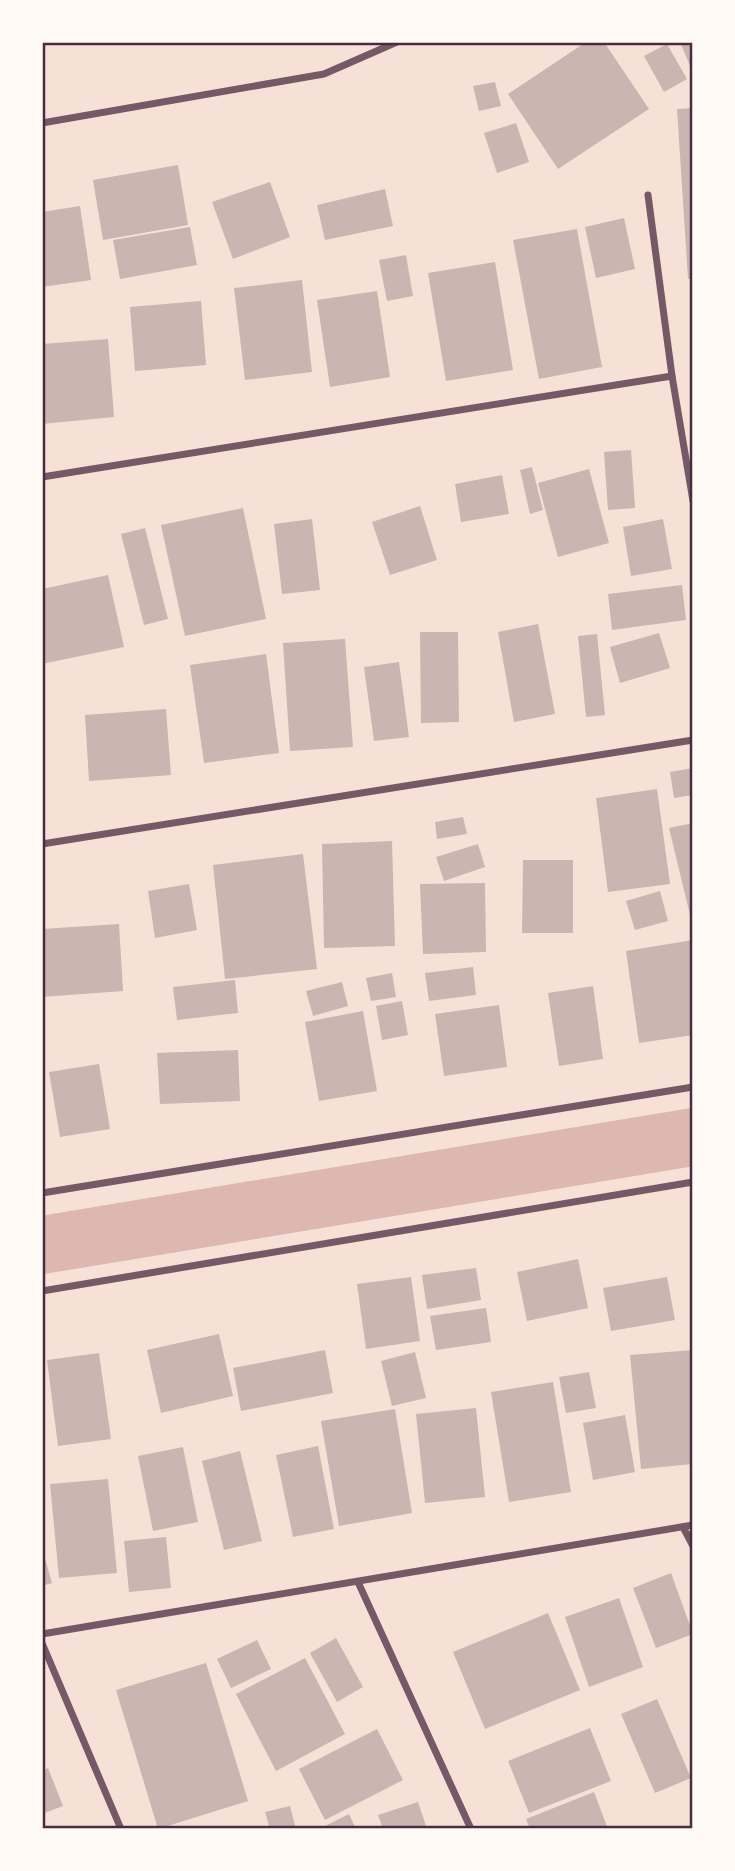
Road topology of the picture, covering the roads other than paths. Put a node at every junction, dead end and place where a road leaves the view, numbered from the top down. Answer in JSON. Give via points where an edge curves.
{"nodes":[{"id":1,"x":396,"y":42,"type":"edge"},
{"id":2,"x":42,"y":123,"type":"edge"},
{"id":3,"x":648,"y":195,"type":"dead end"},
{"id":4,"x":672,"y":376,"type":"junction"},
{"id":5,"x":689,"y":461,"type":"edge"},
{"id":6,"x":42,"y":477,"type":"edge"},
{"id":7,"x":693,"y":501,"type":"edge"},
{"id":8,"x":693,"y":740,"type":"edge"},
{"id":9,"x":42,"y":844,"type":"edge"},
{"id":10,"x":693,"y":1087,"type":"edge"},
{"id":11,"x":693,"y":1182,"type":"edge"},
{"id":12,"x":42,"y":1193,"type":"edge"},
{"id":13,"x":42,"y":1291,"type":"edge"},
{"id":14,"x":693,"y":1525,"type":"edge"},
{"id":15,"x":684,"y":1527,"type":"junction"},
{"id":16,"x":693,"y":1546,"type":"edge"},
{"id":17,"x":358,"y":1582,"type":"junction"},
{"id":18,"x":42,"y":1634,"type":"edge"},
{"id":19,"x":42,"y":1643,"type":"edge"},
{"id":20,"x":121,"y":1829,"type":"edge"},
{"id":21,"x":471,"y":1829,"type":"edge"}],
"edges":[{"from":1,"to":2,"type":"street","via":[[324,74]]},
{"from":3,"to":4,"type":"street"},
{"from":4,"to":5,"type":"street"},
{"from":4,"to":6,"type":"street"},
{"from":5,"to":7,"type":"street"},
{"from":8,"to":9,"type":"street"},
{"from":10,"to":12,"type":"street"},
{"from":11,"to":13,"type":"street"},
{"from":14,"to":15,"type":"street"},
{"from":15,"to":16,"type":"street"},
{"from":15,"to":17,"type":"street"},
{"from":17,"to":18,"type":"street"},
{"from":17,"to":21,"type":"street"},
{"from":19,"to":20,"type":"street"}]}
